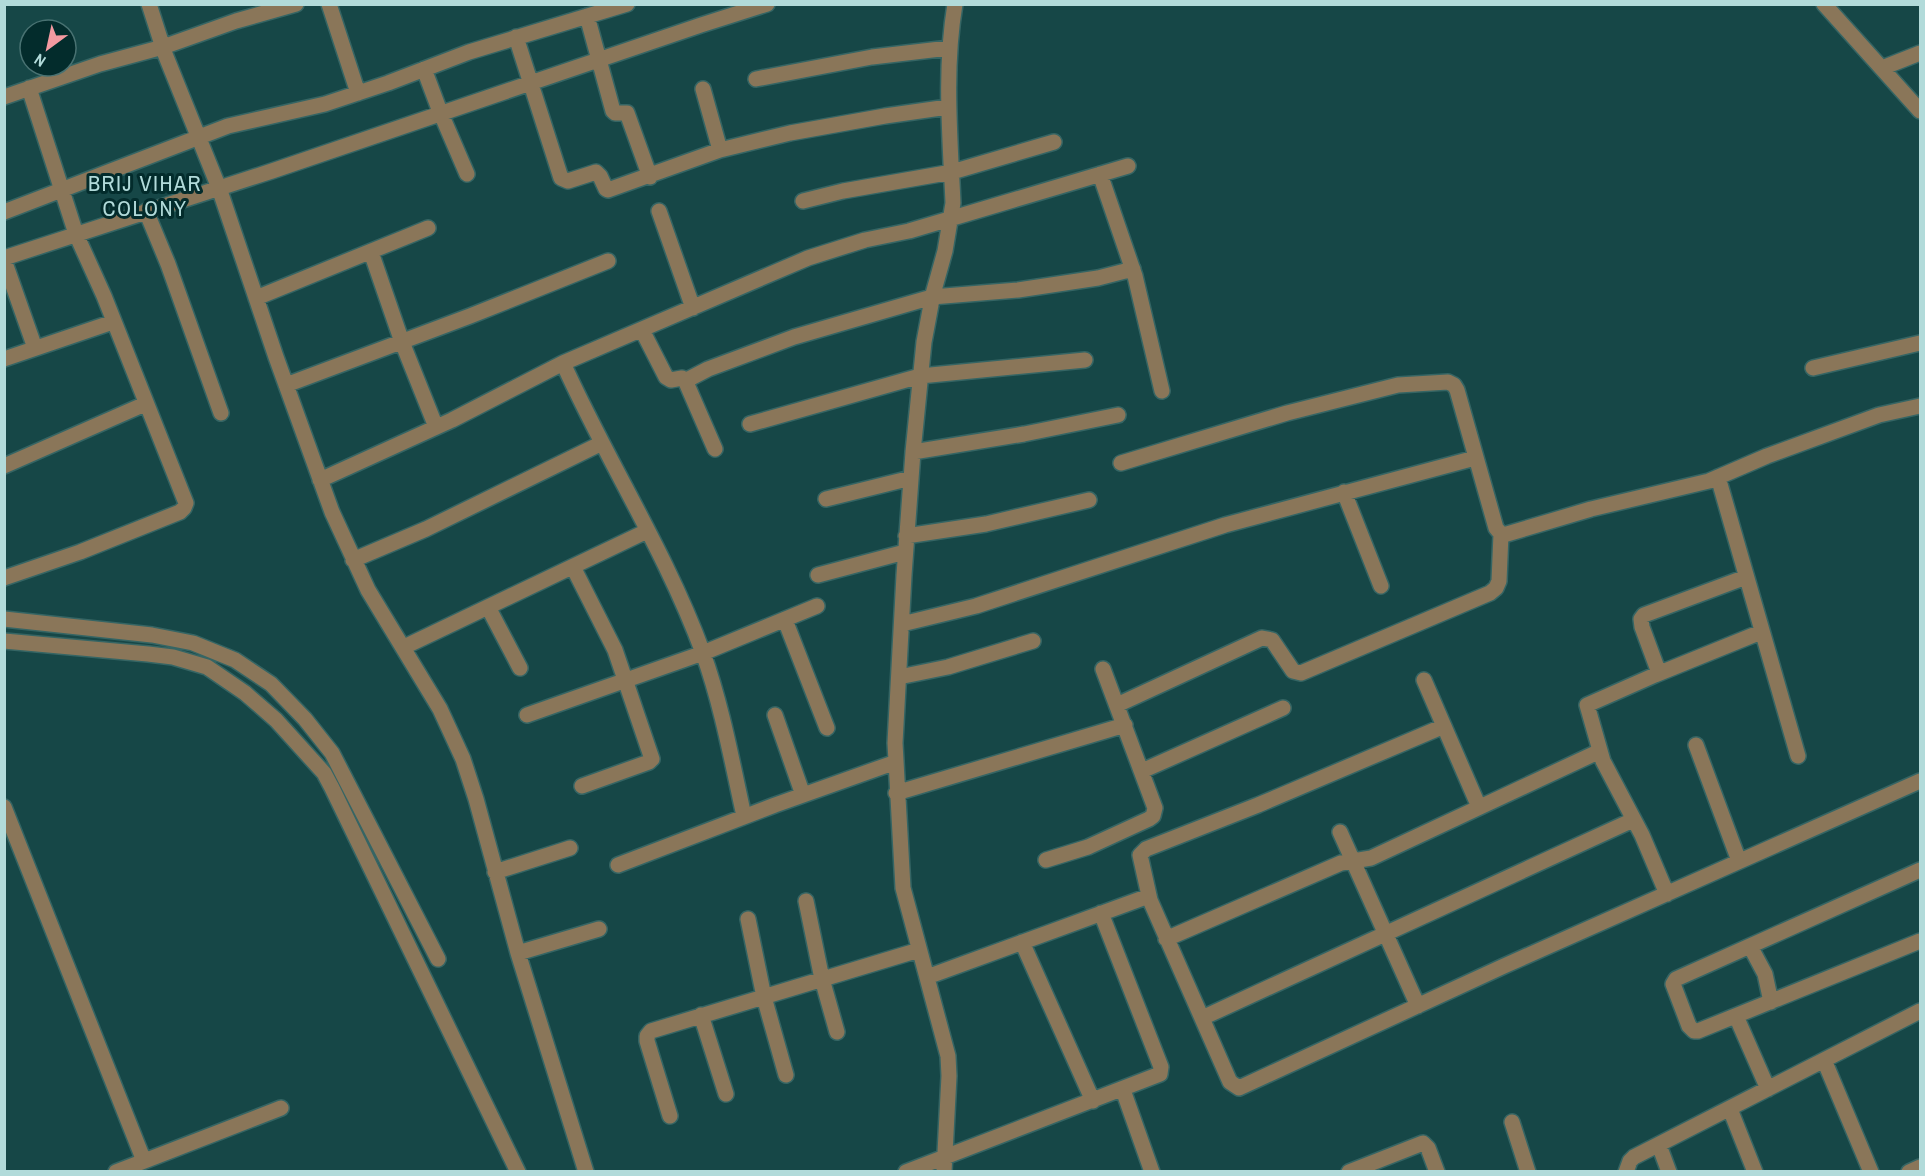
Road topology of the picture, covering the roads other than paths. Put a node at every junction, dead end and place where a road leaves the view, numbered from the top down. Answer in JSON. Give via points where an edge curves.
{"nodes":[{"id":1,"x":149,"y":4,"type":"edge"},
{"id":2,"x":296,"y":4,"type":"edge"},
{"id":3,"x":329,"y":4,"type":"edge"},
{"id":4,"x":767,"y":4,"type":"edge"},
{"id":5,"x":955,"y":4,"type":"edge"},
{"id":6,"x":1826,"y":5,"type":"edge"},
{"id":7,"x":618,"y":6,"type":"edge"},
{"id":8,"x":587,"y":16,"type":"junction"},
{"id":9,"x":516,"y":37,"type":"junction"},
{"id":10,"x":163,"y":47,"type":"junction"},
{"id":11,"x":949,"y":48,"type":"junction"},
{"id":12,"x":1920,"y":53,"type":"edge"},
{"id":13,"x":599,"y":60,"type":"junction"},
{"id":14,"x":1882,"y":68,"type":"junction"},
{"id":15,"x":424,"y":69,"type":"junction"},
{"id":16,"x":756,"y":79,"type":"dead end"},
{"id":17,"x":530,"y":83,"type":"junction"},
{"id":18,"x":29,"y":88,"type":"junction"},
{"id":19,"x":703,"y":89,"type":"dead end"},
{"id":20,"x":358,"y":93,"type":"junction"},
{"id":21,"x":4,"y":97,"type":"edge"},
{"id":22,"x":948,"y":107,"type":"junction"},
{"id":23,"x":1920,"y":111,"type":"edge"},
{"id":24,"x":441,"y":114,"type":"junction"},
{"id":25,"x":200,"y":138,"type":"junction"},
{"id":26,"x":1054,"y":142,"type":"dead end"},
{"id":27,"x":720,"y":150,"type":"junction"},
{"id":28,"x":1128,"y":166,"type":"dead end"},
{"id":29,"x":952,"y":172,"type":"junction"},
{"id":30,"x":467,"y":174,"type":"dead end"},
{"id":31,"x":1100,"y":174,"type":"junction"},
{"id":32,"x":650,"y":177,"type":"junction"},
{"id":33,"x":219,"y":188,"type":"junction"},
{"id":34,"x":63,"y":191,"type":"junction"},
{"id":35,"x":803,"y":201,"type":"dead end"},
{"id":36,"x":146,"y":211,"type":"junction"},
{"id":37,"x":659,"y":211,"type":"dead end"},
{"id":38,"x":4,"y":212,"type":"edge"},
{"id":39,"x":952,"y":218,"type":"junction"},
{"id":40,"x":428,"y":228,"type":"dead end"},
{"id":41,"x":76,"y":234,"type":"junction"},
{"id":42,"x":371,"y":252,"type":"junction"},
{"id":43,"x":4,"y":259,"type":"edge"},
{"id":44,"x":608,"y":261,"type":"dead end"},
{"id":45,"x":1133,"y":269,"type":"junction"},
{"id":46,"x":932,"y":297,"type":"junction"},
{"id":47,"x":256,"y":298,"type":"junction"},
{"id":48,"x":693,"y":308,"type":"junction"},
{"id":49,"x":113,"y":322,"type":"junction"},
{"id":50,"x":642,"y":330,"type":"junction"},
{"id":51,"x":402,"y":342,"type":"junction"},
{"id":52,"x":1920,"y":343,"type":"edge"},
{"id":53,"x":35,"y":348,"type":"junction"},
{"id":54,"x":4,"y":359,"type":"edge"},
{"id":55,"x":1085,"y":360,"type":"dead end"},
{"id":56,"x":563,"y":363,"type":"junction"},
{"id":57,"x":1813,"y":368,"type":"dead end"},
{"id":58,"x":920,"y":376,"type":"junction"},
{"id":59,"x":685,"y":381,"type":"junction"},
{"id":60,"x":286,"y":385,"type":"junction"},
{"id":61,"x":1162,"y":391,"type":"dead end"},
{"id":62,"x":145,"y":404,"type":"junction"},
{"id":63,"x":1920,"y":405,"type":"edge"},
{"id":64,"x":221,"y":413,"type":"dead end"},
{"id":65,"x":1118,"y":415,"type":"dead end"},
{"id":66,"x":750,"y":424,"type":"dead end"},
{"id":67,"x":436,"y":427,"type":"junction"},
{"id":68,"x":602,"y":443,"type":"junction"},
{"id":69,"x":715,"y":449,"type":"dead end"},
{"id":70,"x":912,"y":452,"type":"junction"},
{"id":71,"x":1475,"y":458,"type":"junction"},
{"id":72,"x":1121,"y":463,"type":"dead end"},
{"id":73,"x":4,"y":466,"type":"edge"},
{"id":74,"x":1718,"y":477,"type":"junction"},
{"id":75,"x":911,"y":478,"type":"junction"},
{"id":76,"x":320,"y":480,"type":"junction"},
{"id":77,"x":1344,"y":492,"type":"junction"},
{"id":78,"x":826,"y":499,"type":"dead end"},
{"id":79,"x":1089,"y":500,"type":"dead end"},
{"id":80,"x":647,"y":531,"type":"junction"},
{"id":81,"x":1501,"y":534,"type":"junction"},
{"id":82,"x":906,"y":536,"type":"junction"},
{"id":83,"x":905,"y":552,"type":"junction"},
{"id":84,"x":353,"y":560,"type":"junction"},
{"id":85,"x":573,"y":567,"type":"junction"},
{"id":86,"x":818,"y":575,"type":"dead end"},
{"id":87,"x":1746,"y":577,"type":"junction"},
{"id":88,"x":4,"y":578,"type":"edge"},
{"id":89,"x":1381,"y":586,"type":"dead end"},
{"id":90,"x":818,"y":606,"type":"dead end"},
{"id":91,"x":488,"y":607,"type":"junction"},
{"id":92,"x":4,"y":620,"type":"edge"},
{"id":93,"x":785,"y":620,"type":"junction"},
{"id":94,"x":902,"y":624,"type":"junction"},
{"id":95,"x":1761,"y":632,"type":"junction"},
{"id":96,"x":4,"y":641,"type":"edge"},
{"id":97,"x":1033,"y":641,"type":"dead end"},
{"id":98,"x":404,"y":647,"type":"junction"},
{"id":99,"x":703,"y":653,"type":"junction"},
{"id":100,"x":520,"y":668,"type":"dead end"},
{"id":101,"x":1104,"y":669,"type":"dead end"},
{"id":102,"x":1659,"y":673,"type":"junction"},
{"id":103,"x":899,"y":677,"type":"junction"},
{"id":104,"x":625,"y":680,"type":"junction"},
{"id":105,"x":1424,"y":680,"type":"dead end"},
{"id":106,"x":1117,"y":705,"type":"junction"},
{"id":107,"x":1282,"y":708,"type":"dead end"},
{"id":108,"x":527,"y":715,"type":"dead end"},
{"id":109,"x":775,"y":715,"type":"dead end"},
{"id":110,"x":1125,"y":725,"type":"junction"},
{"id":111,"x":1444,"y":726,"type":"junction"},
{"id":112,"x":827,"y":728,"type":"dead end"},
{"id":113,"x":1696,"y":745,"type":"dead end"},
{"id":114,"x":1600,"y":751,"type":"junction"},
{"id":115,"x":1798,"y":756,"type":"dead end"},
{"id":116,"x":896,"y":762,"type":"junction"},
{"id":117,"x":1142,"y":771,"type":"junction"},
{"id":118,"x":1920,"y":781,"type":"edge"},
{"id":119,"x":582,"y":786,"type":"dead end"},
{"id":120,"x":896,"y":793,"type":"junction"},
{"id":121,"x":803,"y":795,"type":"junction"},
{"id":122,"x":4,"y":807,"type":"edge"},
{"id":123,"x":1479,"y":807,"type":"junction"},
{"id":124,"x":744,"y":816,"type":"junction"},
{"id":125,"x":1634,"y":820,"type":"junction"},
{"id":126,"x":1340,"y":832,"type":"dead end"},
{"id":127,"x":570,"y":848,"type":"dead end"},
{"id":128,"x":1046,"y":860,"type":"dead end"},
{"id":129,"x":1354,"y":861,"type":"junction"},
{"id":130,"x":1739,"y":861,"type":"junction"},
{"id":131,"x":618,"y":865,"type":"dead end"},
{"id":132,"x":1920,"y":870,"type":"edge"},
{"id":133,"x":495,"y":872,"type":"junction"},
{"id":134,"x":1667,"y":894,"type":"junction"},
{"id":135,"x":1150,"y":900,"type":"junction"},
{"id":136,"x":806,"y":901,"type":"dead end"},
{"id":137,"x":1101,"y":913,"type":"junction"},
{"id":138,"x":748,"y":919,"type":"dead end"},
{"id":139,"x":599,"y":929,"type":"dead end"},
{"id":140,"x":1385,"y":934,"type":"junction"},
{"id":141,"x":1166,"y":939,"type":"junction"},
{"id":142,"x":1920,"y":941,"type":"edge"},
{"id":143,"x":1022,"y":942,"type":"junction"},
{"id":144,"x":1750,"y":946,"type":"junction"},
{"id":145,"x":919,"y":950,"type":"junction"},
{"id":146,"x":518,"y":954,"type":"junction"},
{"id":147,"x":438,"y":959,"type":"dead end"},
{"id":148,"x":927,"y":977,"type":"junction"},
{"id":149,"x":822,"y":979,"type":"junction"},
{"id":150,"x":764,"y":998,"type":"junction"},
{"id":151,"x":1771,"y":1002,"type":"junction"},
{"id":152,"x":1418,"y":1006,"type":"junction"},
{"id":153,"x":1920,"y":1012,"type":"edge"},
{"id":154,"x":701,"y":1015,"type":"junction"},
{"id":155,"x":1736,"y":1016,"type":"junction"},
{"id":156,"x":1202,"y":1018,"type":"junction"},
{"id":157,"x":837,"y":1032,"type":"dead end"},
{"id":158,"x":1824,"y":1060,"type":"junction"},
{"id":159,"x":786,"y":1075,"type":"dead end"},
{"id":160,"x":1768,"y":1089,"type":"junction"},
{"id":161,"x":1123,"y":1090,"type":"junction"},
{"id":162,"x":726,"y":1094,"type":"dead end"},
{"id":163,"x":1093,"y":1101,"type":"junction"},
{"id":164,"x":281,"y":1108,"type":"dead end"},
{"id":165,"x":1730,"y":1109,"type":"junction"},
{"id":166,"x":670,"y":1116,"type":"dead end"},
{"id":167,"x":1512,"y":1122,"type":"dead end"},
{"id":168,"x":1659,"y":1145,"type":"junction"},
{"id":169,"x":946,"y":1155,"type":"junction"},
{"id":170,"x":144,"y":1161,"type":"junction"},
{"id":171,"x":1920,"y":1167,"type":"edge"},
{"id":172,"x":122,"y":1171,"type":"edge"},
{"id":173,"x":518,"y":1172,"type":"edge"},
{"id":174,"x":586,"y":1172,"type":"edge"},
{"id":175,"x":906,"y":1172,"type":"edge"},
{"id":176,"x":944,"y":1172,"type":"edge"},
{"id":177,"x":1152,"y":1172,"type":"edge"},
{"id":178,"x":1349,"y":1172,"type":"edge"},
{"id":179,"x":1437,"y":1172,"type":"edge"},
{"id":180,"x":1528,"y":1172,"type":"edge"},
{"id":181,"x":1626,"y":1172,"type":"edge"},
{"id":182,"x":1669,"y":1172,"type":"edge"},
{"id":183,"x":1755,"y":1172,"type":"edge"},
{"id":184,"x":1871,"y":1172,"type":"edge"},
{"id":185,"x":1909,"y":1172,"type":"edge"}],
"edges":[{"from":1,"to":10,"type":"street"},
{"from":2,"to":10,"type":"street"},
{"from":3,"to":20,"type":"street"},
{"from":4,"to":13,"type":"street"},
{"from":5,"to":11,"type":"street"},
{"from":6,"to":14,"type":"street"},
{"from":7,"to":8,"type":"street"},
{"from":8,"to":9,"type":"street"},
{"from":8,"to":13,"type":"street"},
{"from":9,"to":15,"type":"street"},
{"from":9,"to":17,"type":"street"},
{"from":10,"to":18,"type":"street"},
{"from":10,"to":25,"type":"street"},
{"from":11,"to":16,"type":"street","via":[[872,57]]},
{"from":11,"to":22,"type":"street"},
{"from":12,"to":14,"type":"street"},
{"from":13,"to":17,"type":"street"},
{"from":13,"to":32,"type":"street","via":[[613,111],[627,112]]},
{"from":14,"to":23,"type":"street"},
{"from":15,"to":20,"type":"street"},
{"from":15,"to":24,"type":"street"},
{"from":17,"to":24,"type":"street"},
{"from":17,"to":32,"type":"street","via":[[563,181],[596,172],[606,189],[611,190]]},
{"from":18,"to":21,"type":"street"},
{"from":18,"to":34,"type":"street"},
{"from":19,"to":27,"type":"street"},
{"from":20,"to":25,"type":"street","via":[[228,126]]},
{"from":22,"to":27,"type":"street","via":[[820,127]]},
{"from":22,"to":29,"type":"street"},
{"from":24,"to":30,"type":"street"},
{"from":24,"to":33,"type":"street"},
{"from":25,"to":33,"type":"street"},
{"from":25,"to":34,"type":"street"},
{"from":26,"to":29,"type":"street"},
{"from":27,"to":32,"type":"street"},
{"from":28,"to":31,"type":"street"},
{"from":29,"to":35,"type":"street"},
{"from":29,"to":39,"type":"street"},
{"from":31,"to":39,"type":"street"},
{"from":31,"to":45,"type":"street"},
{"from":33,"to":36,"type":"street"},
{"from":33,"to":47,"type":"street"},
{"from":34,"to":38,"type":"street"},
{"from":34,"to":41,"type":"street"},
{"from":36,"to":41,"type":"street"},
{"from":36,"to":64,"type":"street"},
{"from":37,"to":48,"type":"street"},
{"from":39,"to":46,"type":"street"},
{"from":39,"to":48,"type":"street","via":[[808,258]]},
{"from":40,"to":42,"type":"street"},
{"from":41,"to":43,"type":"street"},
{"from":41,"to":49,"type":"street"},
{"from":42,"to":47,"type":"street"},
{"from":42,"to":51,"type":"street"},
{"from":43,"to":53,"type":"street"},
{"from":44,"to":51,"type":"street"},
{"from":45,"to":46,"type":"street","via":[[1018,290]]},
{"from":45,"to":61,"type":"street"},
{"from":46,"to":58,"type":"street"},
{"from":46,"to":59,"type":"street","via":[[794,337]]},
{"from":47,"to":60,"type":"street"},
{"from":48,"to":50,"type":"street"},
{"from":49,"to":53,"type":"street"},
{"from":49,"to":62,"type":"street"},
{"from":50,"to":56,"type":"street"},
{"from":50,"to":59,"type":"street","via":[[666,378]]},
{"from":51,"to":60,"type":"street"},
{"from":51,"to":67,"type":"street"},
{"from":52,"to":57,"type":"street"},
{"from":53,"to":54,"type":"street"},
{"from":55,"to":58,"type":"street"},
{"from":56,"to":67,"type":"street"},
{"from":56,"to":68,"type":"street"},
{"from":58,"to":66,"type":"street"},
{"from":58,"to":70,"type":"street"},
{"from":59,"to":69,"type":"street"},
{"from":60,"to":76,"type":"street"},
{"from":62,"to":73,"type":"street"},
{"from":62,"to":88,"type":"street","via":[[185,498],[184,508],[127,534]]},
{"from":63,"to":74,"type":"street","via":[[1879,415]]},
{"from":65,"to":70,"type":"street"},
{"from":67,"to":76,"type":"street"},
{"from":68,"to":80,"type":"street"},
{"from":68,"to":84,"type":"street"},
{"from":70,"to":75,"type":"street"},
{"from":71,"to":72,"type":"street","via":[[1457,390],[1454,385],[1440,381],[1398,385],[1287,413]]},
{"from":71,"to":77,"type":"street"},
{"from":71,"to":81,"type":"street","via":[[1493,522]]},
{"from":74,"to":81,"type":"street"},
{"from":74,"to":87,"type":"street"},
{"from":75,"to":78,"type":"street"},
{"from":75,"to":82,"type":"street"},
{"from":76,"to":84,"type":"street"},
{"from":77,"to":89,"type":"street"},
{"from":77,"to":94,"type":"street","via":[[1225,525],[976,606]]},
{"from":79,"to":82,"type":"street","via":[[986,524]]},
{"from":80,"to":85,"type":"street"},
{"from":80,"to":99,"type":"street"},
{"from":81,"to":106,"type":"street","via":[[1498,581],[1490,593],[1301,673],[1293,671],[1272,640],[1262,638]]},
{"from":82,"to":83,"type":"street"},
{"from":83,"to":86,"type":"street"},
{"from":83,"to":94,"type":"street"},
{"from":84,"to":98,"type":"street"},
{"from":85,"to":91,"type":"street"},
{"from":85,"to":104,"type":"street","via":[[615,650]]},
{"from":87,"to":95,"type":"street"},
{"from":87,"to":102,"type":"street","via":[[1644,615],[1642,627]]},
{"from":90,"to":93,"type":"street"},
{"from":91,"to":98,"type":"street"},
{"from":91,"to":100,"type":"street"},
{"from":92,"to":147,"type":"street","via":[[193,643],[235,660],[272,684],[332,753]]},
{"from":93,"to":99,"type":"street"},
{"from":93,"to":112,"type":"street"},
{"from":94,"to":103,"type":"street"},
{"from":95,"to":102,"type":"street"},
{"from":95,"to":115,"type":"street"},
{"from":96,"to":173,"type":"street","via":[[148,654],[192,662],[222,676],[276,720],[324,773]]},
{"from":97,"to":103,"type":"street","via":[[948,667]]},
{"from":98,"to":133,"type":"street","via":[[463,759]]},
{"from":99,"to":104,"type":"street"},
{"from":99,"to":124,"type":"street"},
{"from":101,"to":106,"type":"street"},
{"from":102,"to":114,"type":"street","via":[[1587,705]]},
{"from":103,"to":116,"type":"street"},
{"from":104,"to":108,"type":"street"},
{"from":104,"to":119,"type":"street","via":[[652,759]]},
{"from":105,"to":111,"type":"street"},
{"from":106,"to":110,"type":"street"},
{"from":107,"to":117,"type":"street"},
{"from":109,"to":121,"type":"street"},
{"from":110,"to":117,"type":"street"},
{"from":110,"to":120,"type":"street"},
{"from":111,"to":123,"type":"street"},
{"from":111,"to":135,"type":"street","via":[[1146,849],[1140,855]]},
{"from":113,"to":130,"type":"street"},
{"from":114,"to":123,"type":"street"},
{"from":114,"to":125,"type":"street"},
{"from":116,"to":120,"type":"street"},
{"from":116,"to":121,"type":"street"},
{"from":117,"to":128,"type":"street","via":[[1155,808],[1153,816],[1088,847]]},
{"from":118,"to":130,"type":"street"},
{"from":120,"to":145,"type":"street","via":[[903,888]]},
{"from":121,"to":124,"type":"street"},
{"from":122,"to":170,"type":"street"},
{"from":123,"to":129,"type":"street","via":[[1371,858]]},
{"from":124,"to":131,"type":"street"},
{"from":125,"to":134,"type":"street"},
{"from":125,"to":140,"type":"street"},
{"from":126,"to":129,"type":"street"},
{"from":127,"to":133,"type":"street"},
{"from":129,"to":140,"type":"street"},
{"from":129,"to":141,"type":"street","via":[[1341,863]]},
{"from":130,"to":134,"type":"street"},
{"from":132,"to":144,"type":"street"},
{"from":133,"to":146,"type":"street"},
{"from":134,"to":152,"type":"street"},
{"from":135,"to":137,"type":"street","via":[[1142,897]]},
{"from":135,"to":141,"type":"street"},
{"from":136,"to":149,"type":"street"},
{"from":137,"to":143,"type":"street"},
{"from":137,"to":161,"type":"street","via":[[1161,1071],[1158,1076]]},
{"from":138,"to":150,"type":"street"},
{"from":139,"to":146,"type":"street"},
{"from":140,"to":152,"type":"street"},
{"from":140,"to":156,"type":"street"},
{"from":141,"to":156,"type":"street"},
{"from":142,"to":151,"type":"street"},
{"from":143,"to":148,"type":"street"},
{"from":143,"to":163,"type":"street"},
{"from":144,"to":151,"type":"street","via":[[1765,974]]},
{"from":144,"to":155,"type":"street","via":[[1676,979],[1673,984],[1689,1026],[1695,1031]]},
{"from":145,"to":148,"type":"street"},
{"from":145,"to":149,"type":"street"},
{"from":146,"to":174,"type":"street"},
{"from":148,"to":169,"type":"street","via":[[948,1056]]},
{"from":149,"to":150,"type":"street"},
{"from":149,"to":157,"type":"street"},
{"from":150,"to":154,"type":"street"},
{"from":150,"to":159,"type":"street"},
{"from":151,"to":155,"type":"street"},
{"from":152,"to":156,"type":"street","via":[[1239,1088],[1230,1082]]},
{"from":153,"to":158,"type":"street"},
{"from":154,"to":162,"type":"street"},
{"from":154,"to":166,"type":"street","via":[[651,1031],[647,1036]]},
{"from":155,"to":160,"type":"street"},
{"from":158,"to":160,"type":"street"},
{"from":158,"to":184,"type":"street"},
{"from":160,"to":165,"type":"street"},
{"from":161,"to":163,"type":"street"},
{"from":161,"to":177,"type":"street"},
{"from":163,"to":169,"type":"street"},
{"from":164,"to":170,"type":"street"},
{"from":165,"to":168,"type":"street"},
{"from":165,"to":183,"type":"street"},
{"from":167,"to":180,"type":"street"},
{"from":168,"to":181,"type":"street","via":[[1630,1161]]},
{"from":168,"to":182,"type":"street"},
{"from":169,"to":175,"type":"street"},
{"from":169,"to":176,"type":"street"},
{"from":170,"to":172,"type":"street"},
{"from":171,"to":185,"type":"street"},
{"from":178,"to":179,"type":"street","via":[[1423,1143]]}]}
